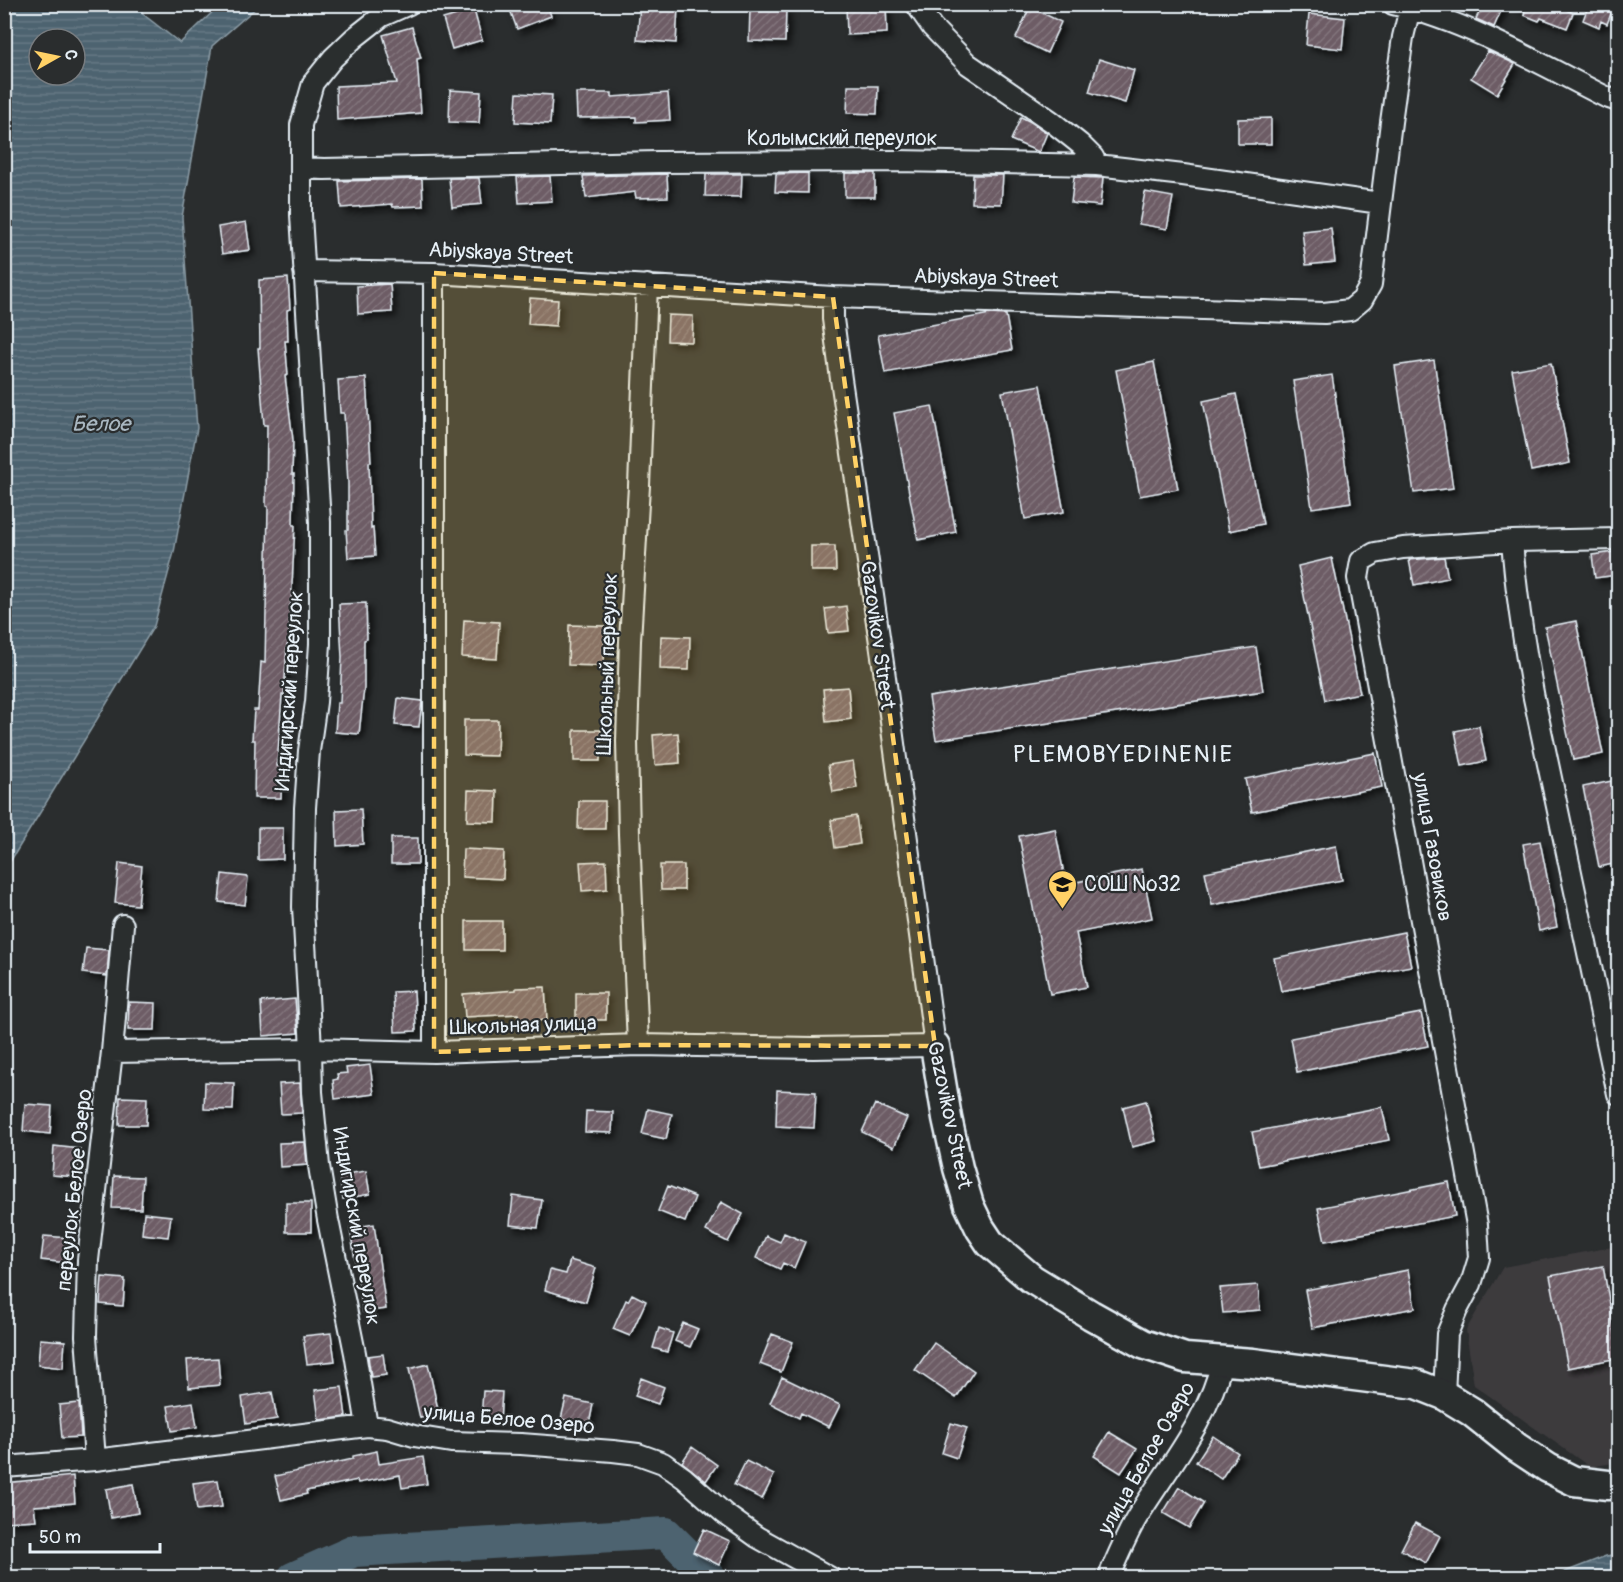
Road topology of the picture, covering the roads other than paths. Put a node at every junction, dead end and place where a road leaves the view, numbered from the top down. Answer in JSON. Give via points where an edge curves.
{"nodes":[{"id":1,"x":409,"y":4,"type":"edge"},
{"id":2,"x":916,"y":4,"type":"edge"},
{"id":3,"x":1404,"y":6,"type":"edge"},
{"id":4,"x":1618,"y":101,"type":"edge"},
{"id":5,"x":1097,"y":165,"type":"junction"},
{"id":6,"x":301,"y":168,"type":"junction"},
{"id":7,"x":1380,"y":203,"type":"junction"},
{"id":8,"x":304,"y":271,"type":"junction"},
{"id":9,"x":434,"y":273,"type":"junction"},
{"id":10,"x":647,"y":285,"type":"junction"},
{"id":11,"x":833,"y":297,"type":"junction"},
{"id":12,"x":1618,"y":539,"type":"edge"},
{"id":13,"x":1512,"y":541,"type":"junction"},
{"id":14,"x":123,"y":925,"type":"dead end"},
{"id":15,"x":638,"y":1045,"type":"junction"},
{"id":16,"x":935,"y":1046,"type":"junction"},
{"id":17,"x":311,"y":1049,"type":"junction"},
{"id":18,"x":112,"y":1052,"type":"junction"},
{"id":19,"x":434,"y":1052,"type":"junction"},
{"id":20,"x":1618,"y":1094,"type":"edge"},
{"id":21,"x":1222,"y":1361,"type":"junction"},
{"id":22,"x":1444,"y":1395,"type":"junction"},
{"id":23,"x":367,"y":1426,"type":"junction"},
{"id":24,"x":95,"y":1460,"type":"junction"},
{"id":25,"x":4,"y":1467,"type":"edge"},
{"id":26,"x":1618,"y":1485,"type":"edge"},
{"id":27,"x":831,"y":1578,"type":"edge"},
{"id":28,"x":1108,"y":1578,"type":"edge"}],
"edges":[{"from":1,"to":6,"type":"street","name":"Индигирский переулок","via":[[382,16],[354,38],[313,83],[301,125]]},
{"from":2,"to":5,"type":"street","via":[[968,64],[1051,121],[1080,144]]},
{"from":3,"to":4,"type":"street","via":[[1503,45]]},
{"from":3,"to":7,"type":"street","name":"Abiyskaya Street"},
{"from":5,"to":6,"type":"street","name":"Колымский переулок","via":[[694,161]]},
{"from":5,"to":7,"type":"street","name":"Колымский переулок"},
{"from":6,"to":8,"type":"street","name":"Индигирский переулок"},
{"from":7,"to":11,"type":"street","name":"Abiyskaya Street","via":[[1371,284],[1362,300],[1350,310],[1254,312]]},
{"from":8,"to":9,"type":"street","name":"Abiyskaya Street"},
{"from":8,"to":17,"type":"street","name":"Индигирский переулок","via":[[320,522],[320,644],[305,808],[303,907]]},
{"from":9,"to":10,"type":"street","name":"Abiyskaya Street"},
{"from":9,"to":19,"type":"street"},
{"from":10,"to":11,"type":"street","name":"Abiyskaya Street"},
{"from":10,"to":15,"type":"street","name":"Школьный переулок","via":[[627,741]]},
{"from":11,"to":16,"type":"street","name":"Gazovikov Street","via":[[841,379]]},
{"from":12,"to":13,"type":"street","name":"улица Газовиков"},
{"from":13,"to":20,"type":"street","via":[[1522,634],[1534,698]]},
{"from":13,"to":22,"type":"street","name":"улица Газовиков","via":[[1375,553],[1361,561],[1358,578],[1477,1225],[1479,1258],[1448,1334]]},
{"from":14,"to":18,"type":"street","name":"переулок Белое Озеро"},
{"from":15,"to":16,"type":"street","name":"Школьная улица"},
{"from":15,"to":19,"type":"street","name":"Школьная улица"},
{"from":16,"to":21,"type":"street","name":"Gazovikov Street","via":[[958,1168],[969,1205],[990,1243],[1032,1279],[1143,1344],[1185,1358]]},
{"from":17,"to":18,"type":"street","name":"Школьная улица"},
{"from":17,"to":19,"type":"street","name":"Школьная улица"},
{"from":17,"to":23,"type":"street","name":"Индигирский переулок","via":[[319,1166]]},
{"from":18,"to":24,"type":"street","name":"переулок Белое Озеро","via":[[88,1260],[86,1336]]},
{"from":21,"to":22,"type":"street","name":"Gazovikov Street","via":[[1416,1384]]},
{"from":21,"to":28,"type":"street","name":"улица Белое Озеро","via":[[1210,1397],[1136,1520]]},
{"from":22,"to":26,"type":"street","name":"Gazovikov Street","via":[[1548,1468],[1574,1481]]},
{"from":23,"to":24,"type":"street","name":"улица Белое Озеро"},
{"from":23,"to":27,"type":"street","name":"улица Белое Озеро","via":[[451,1442],[638,1454],[663,1463],[757,1537]]},
{"from":24,"to":25,"type":"street","name":"улица Белое Озеро"}]}
